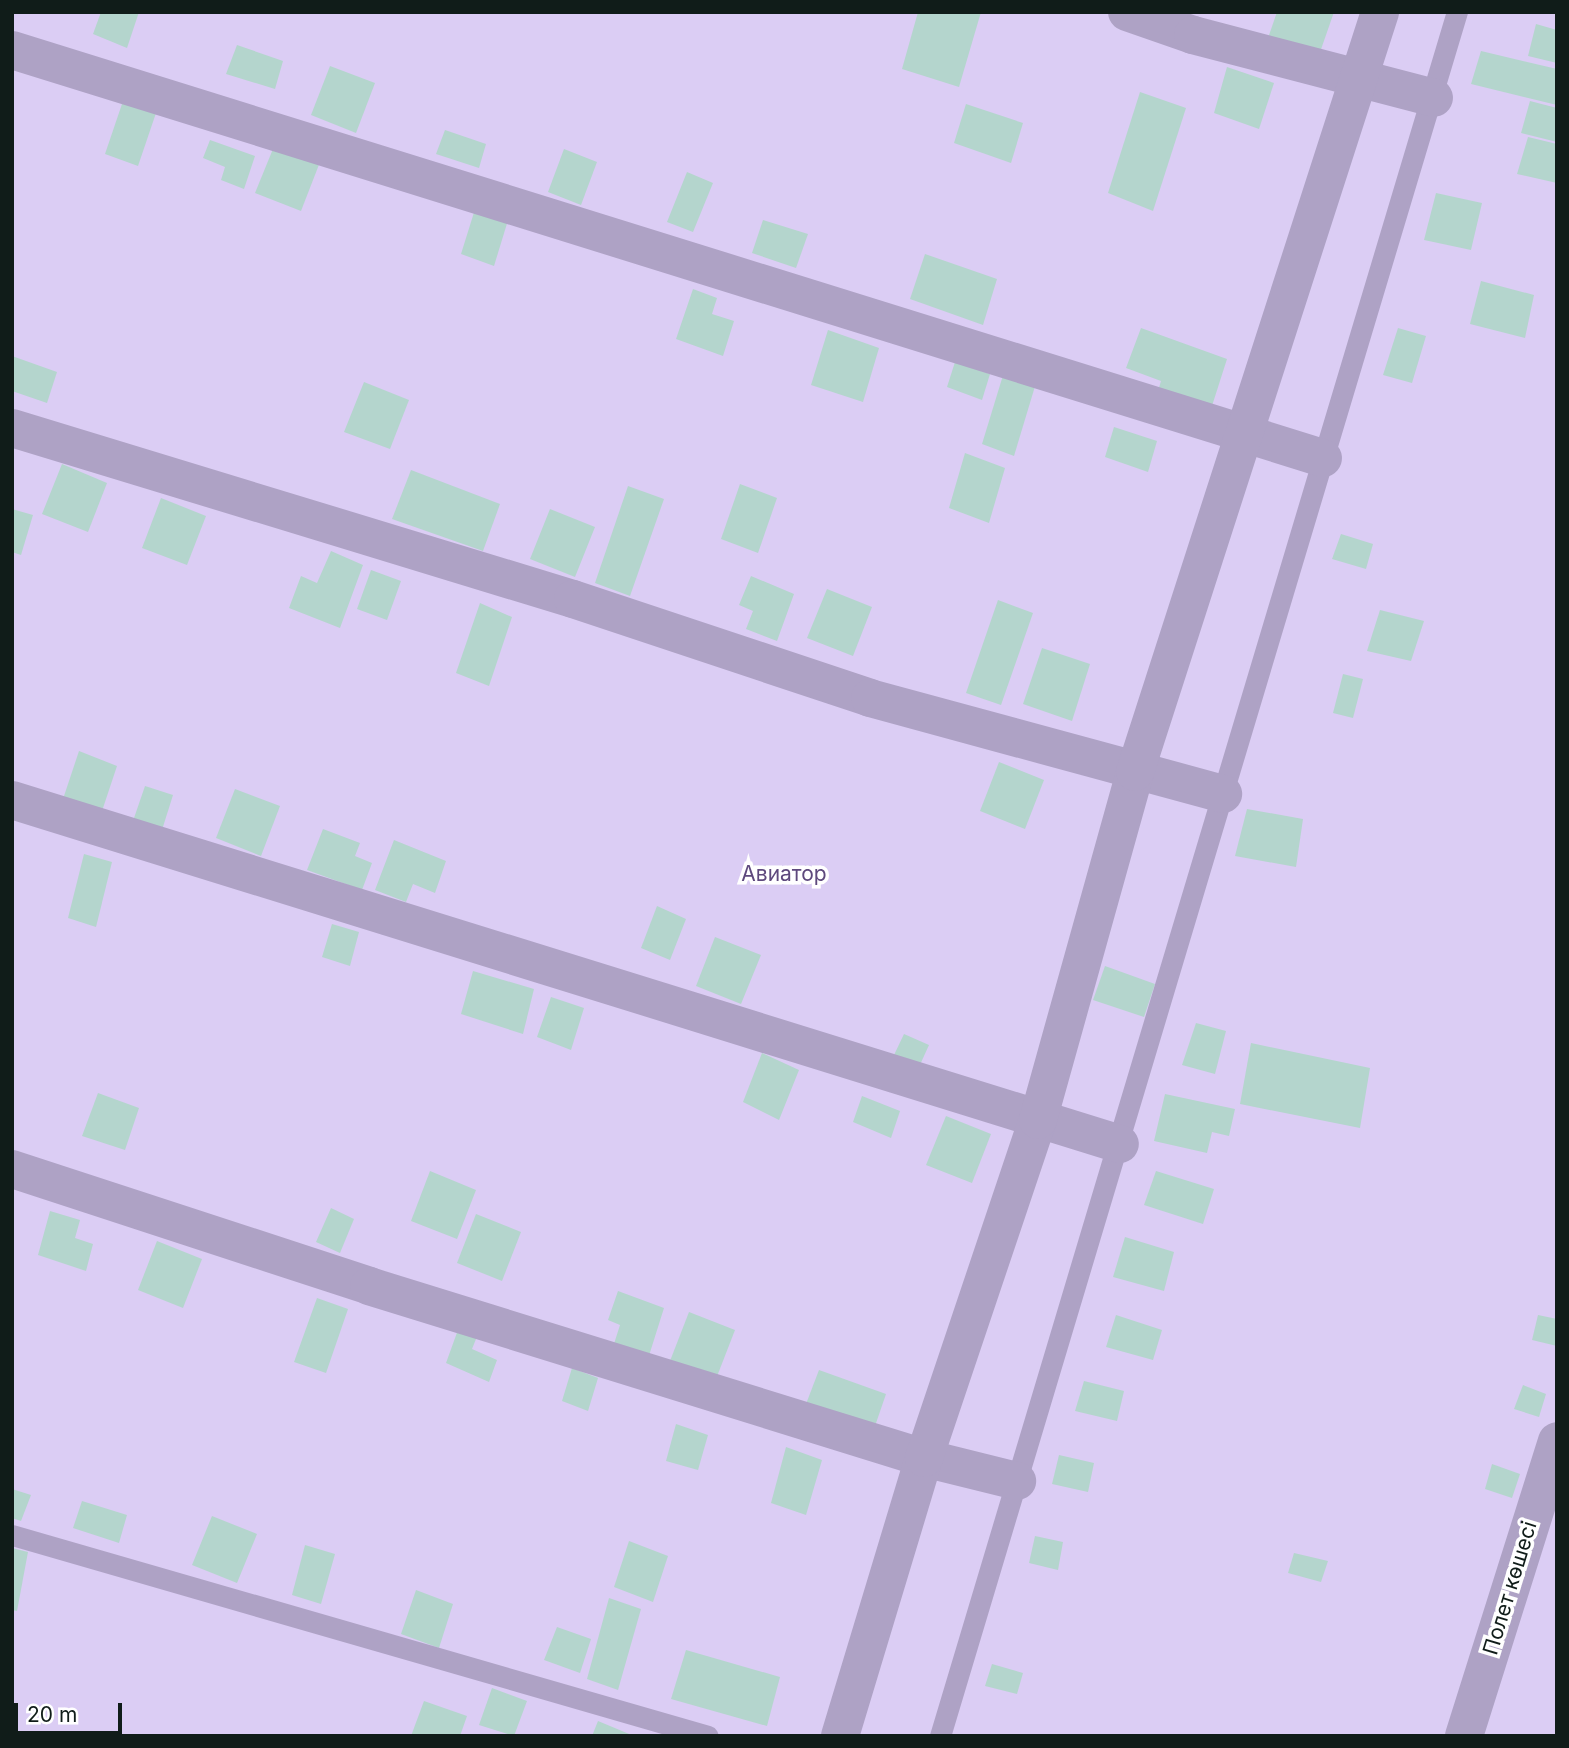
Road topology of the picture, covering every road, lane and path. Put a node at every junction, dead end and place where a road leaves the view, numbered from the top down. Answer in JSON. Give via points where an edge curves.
{"nodes":[{"id":1,"x":1127,"y":12,"type":"edge"},
{"id":2,"x":1380,"y":12,"type":"edge"},
{"id":3,"x":1457,"y":12,"type":"edge"},
{"id":4,"x":12,"y":50,"type":"edge"},
{"id":5,"x":1361,"y":81,"type":"junction"},
{"id":6,"x":1434,"y":98,"type":"junction"},
{"id":7,"x":12,"y":428,"type":"edge"},
{"id":8,"x":1245,"y":434,"type":"junction"},
{"id":9,"x":1323,"y":458,"type":"junction"},
{"id":10,"x":1135,"y":772,"type":"junction"},
{"id":11,"x":1223,"y":794,"type":"junction"},
{"id":12,"x":12,"y":800,"type":"edge"},
{"id":13,"x":1038,"y":1120,"type":"junction"},
{"id":14,"x":1120,"y":1144,"type":"junction"},
{"id":15,"x":12,"y":1170,"type":"edge"},
{"id":16,"x":1557,"y":1440,"type":"edge"},
{"id":17,"x":924,"y":1458,"type":"junction"},
{"id":18,"x":1017,"y":1481,"type":"junction"},
{"id":19,"x":12,"y":1535,"type":"edge"},
{"id":20,"x":708,"y":1736,"type":"edge"},
{"id":21,"x":840,"y":1736,"type":"edge"},
{"id":22,"x":940,"y":1736,"type":"edge"},
{"id":23,"x":1464,"y":1736,"type":"edge"}],
"edges":[{"from":1,"to":5,"type":"street"},
{"from":2,"to":5,"type":"street"},
{"from":3,"to":6,"type":"lane"},
{"from":4,"to":8,"type":"street"},
{"from":5,"to":6,"type":"street"},
{"from":5,"to":8,"type":"street"},
{"from":6,"to":9,"type":"lane"},
{"from":7,"to":10,"type":"street","via":[[560,595],[870,698]]},
{"from":8,"to":9,"type":"street"},
{"from":8,"to":10,"type":"street"},
{"from":9,"to":11,"type":"lane"},
{"from":10,"to":11,"type":"street"},
{"from":10,"to":13,"type":"street"},
{"from":11,"to":14,"type":"lane"},
{"from":12,"to":13,"type":"street"},
{"from":13,"to":14,"type":"street"},
{"from":13,"to":17,"type":"street"},
{"from":14,"to":18,"type":"lane"},
{"from":15,"to":17,"type":"street"},
{"from":16,"to":23,"type":"street","name":"Полет көшесі"},
{"from":17,"to":18,"type":"street"},
{"from":17,"to":21,"type":"street"},
{"from":18,"to":22,"type":"lane"},
{"from":19,"to":20,"type":"lane"}]}
